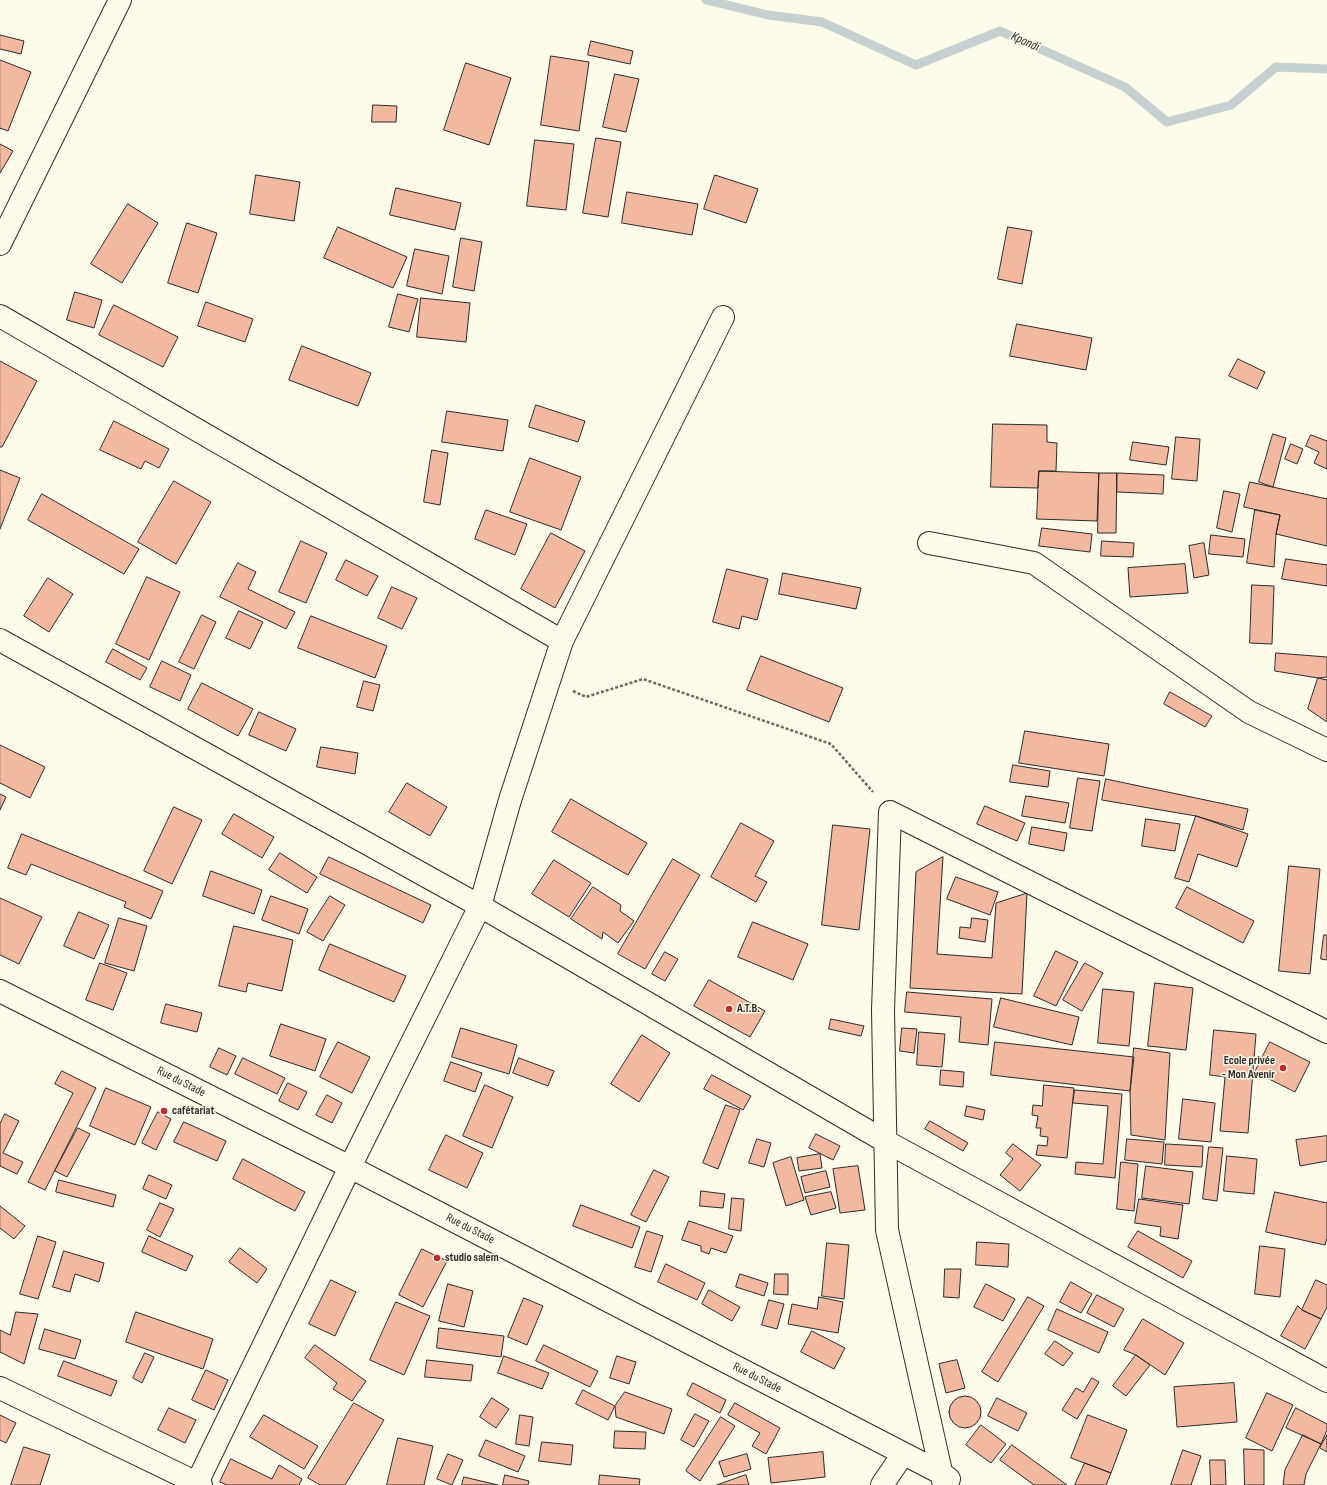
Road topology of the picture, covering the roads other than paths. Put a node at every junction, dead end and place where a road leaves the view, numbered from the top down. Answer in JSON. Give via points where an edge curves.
{"nodes":[{"id":1,"x":120,"y":0,"type":"edge"},
{"id":2,"x":0,"y":244,"type":"edge"},
{"id":3,"x":0,"y":316,"type":"edge"},
{"id":4,"x":723,"y":317,"type":"dead end"},
{"id":5,"x":929,"y":544,"type":"dead end"},
{"id":6,"x":0,"y":640,"type":"edge"},
{"id":7,"x":562,"y":641,"type":"junction"},
{"id":8,"x":1327,"y":750,"type":"edge"},
{"id":9,"x":480,"y":906,"type":"junction"},
{"id":10,"x":0,"y":991,"type":"edge"},
{"id":11,"x":1327,"y":1032,"type":"edge"},
{"id":12,"x":885,"y":1141,"type":"junction"},
{"id":13,"x":350,"y":1167,"type":"junction"},
{"id":14,"x":1327,"y":1381,"type":"edge"},
{"id":15,"x":0,"y":1388,"type":"edge"},
{"id":16,"x":903,"y":1454,"type":"junction"},
{"id":17,"x":948,"y":1481,"type":"edge"},
{"id":18,"x":198,"y":1484,"type":"edge"},
{"id":19,"x":882,"y":1485,"type":"edge"}],
"edges":[{"from":1,"to":2,"type":"street"},
{"from":3,"to":7,"type":"street"},
{"from":4,"to":7,"type":"street"},
{"from":5,"to":8,"type":"street","via":[[1034,563],[1249,712]]},
{"from":6,"to":9,"type":"street"},
{"from":7,"to":9,"type":"street","via":[[510,800]]},
{"from":9,"to":12,"type":"street"},
{"from":9,"to":13,"type":"street"},
{"from":10,"to":13,"type":"street","name":"Rue du Stade"},
{"from":11,"to":12,"type":"street","via":[[890,812],[883,1010]]},
{"from":12,"to":14,"type":"street"},
{"from":12,"to":17,"type":"street","via":[[887,1230]]},
{"from":13,"to":16,"type":"street","name":"Rue du Stade"},
{"from":13,"to":18,"type":"street"},
{"from":15,"to":18,"type":"street"},
{"from":16,"to":17,"type":"street","name":"Rue du Stade"},
{"from":16,"to":19,"type":"street"}]}
